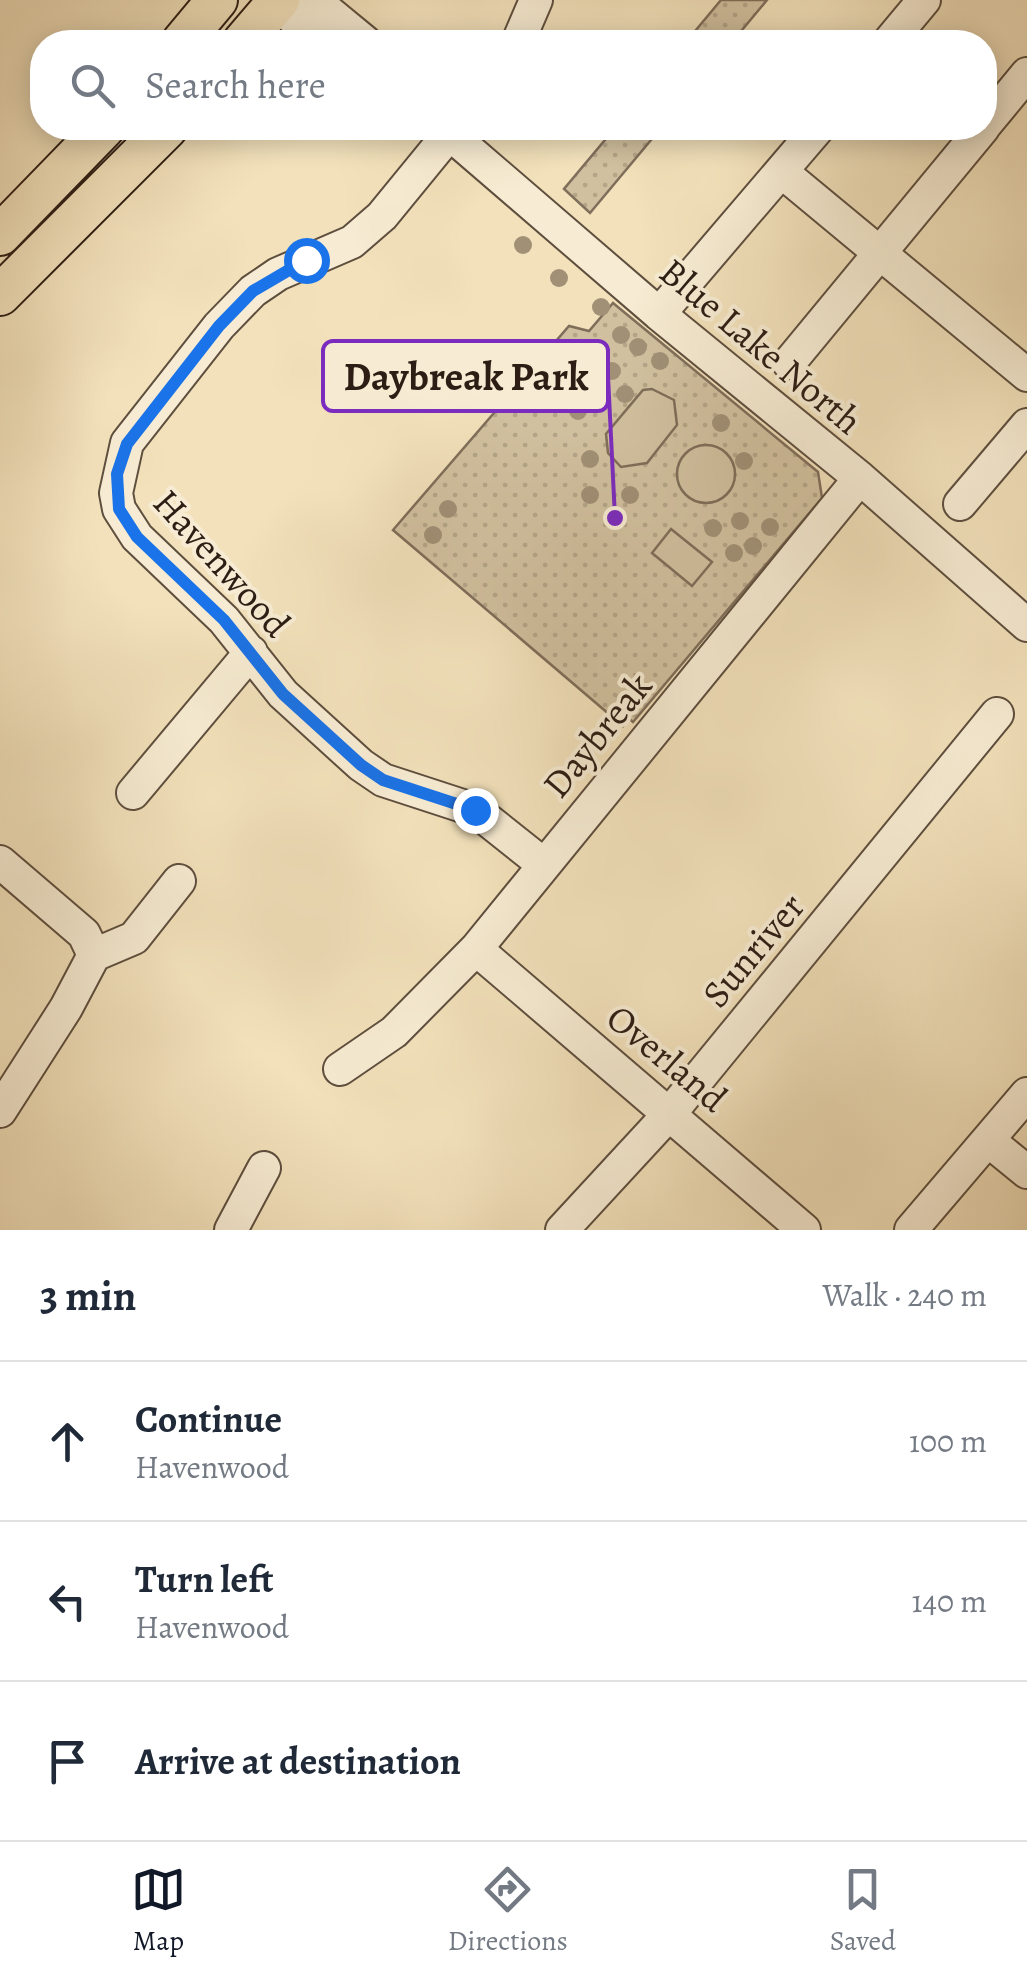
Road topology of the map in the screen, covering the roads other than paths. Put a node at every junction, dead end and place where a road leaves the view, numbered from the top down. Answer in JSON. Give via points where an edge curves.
{"nodes":[{"id":1,"x":217,"y":0,"type":"edge"},
{"id":2,"x":536,"y":0,"type":"edge"},
{"id":3,"x":924,"y":0,"type":"edge"},
{"id":4,"x":284,"y":1,"type":"edge"},
{"id":5,"x":192,"y":30,"type":"edge"},
{"id":6,"x":255,"y":30,"type":"edge"},
{"id":7,"x":312,"y":30,"type":"edge"},
{"id":8,"x":341,"y":30,"type":"edge"},
{"id":9,"x":523,"y":30,"type":"edge"},
{"id":10,"x":899,"y":30,"type":"edge"},
{"id":11,"x":1027,"y":74,"type":"edge"},
{"id":12,"x":997,"y":111,"type":"edge"},
{"id":13,"x":92,"y":140,"type":"edge"},
{"id":14,"x":155,"y":140,"type":"edge"},
{"id":15,"x":441,"y":140,"type":"edge"},
{"id":16,"x":461,"y":140,"type":"edge"},
{"id":17,"x":808,"y":140,"type":"edge"},
{"id":18,"x":973,"y":140,"type":"edge"},
{"id":19,"x":782,"y":172,"type":"junction"},
{"id":20,"x":0,"y":236,"type":"edge"},
{"id":21,"x":880,"y":253,"type":"junction"},
{"id":22,"x":0,"y":295,"type":"edge"},
{"id":23,"x":658,"y":314,"type":"junction"},
{"id":24,"x":789,"y":363,"type":"dead end"},
{"id":25,"x":1027,"y":375,"type":"edge"},
{"id":26,"x":1027,"y":426,"type":"edge"},
{"id":27,"x":860,"y":478,"type":"junction"},
{"id":28,"x":960,"y":504,"type":"dead end"},
{"id":29,"x":1027,"y":625,"type":"edge"},
{"id":30,"x":251,"y":652,"type":"junction"},
{"id":31,"x":998,"y":714,"type":"dead end"},
{"id":32,"x":133,"y":793,"type":"dead end"},
{"id":33,"x":0,"y":862,"type":"edge"},
{"id":34,"x":543,"y":864,"type":"junction"},
{"id":35,"x":180,"y":881,"type":"dead end"},
{"id":36,"x":476,"y":949,"type":"junction"},
{"id":37,"x":94,"y":955,"type":"junction"},
{"id":38,"x":340,"y":1069,"type":"dead end"},
{"id":39,"x":1027,"y":1094,"type":"edge"},
{"id":40,"x":0,"y":1110,"type":"edge"},
{"id":41,"x":671,"y":1112,"type":"junction"},
{"id":42,"x":988,"y":1141,"type":"junction"},
{"id":43,"x":264,"y":1168,"type":"dead end"},
{"id":44,"x":1027,"y":1172,"type":"edge"},
{"id":45,"x":230,"y":1230,"type":"edge"},
{"id":46,"x":562,"y":1230,"type":"edge"},
{"id":47,"x":804,"y":1230,"type":"edge"},
{"id":48,"x":911,"y":1230,"type":"edge"}],
"edges":[{"from":1,"to":5,"type":"main road"},
{"from":2,"to":9,"type":"street"},
{"from":3,"to":10,"type":"street"},
{"from":4,"to":6,"type":"main road"},
{"from":4,"to":7,"type":"street"},
{"from":4,"to":8,"type":"street"},
{"from":11,"to":12,"type":"street"},
{"from":13,"to":20,"type":"main road"},
{"from":14,"to":22,"type":"main road"},
{"from":15,"to":30,"type":"street","name":"Havenwood","via":[[382,216],[352,242],[253,291],[121,458],[119,509],[137,537]]},
{"from":16,"to":23,"type":"street","name":"Blue Lake North"},
{"from":17,"to":19,"type":"street"},
{"from":18,"to":21,"type":"street"},
{"from":19,"to":21,"type":"street"},
{"from":19,"to":23,"type":"street"},
{"from":21,"to":24,"type":"street"},
{"from":21,"to":25,"type":"street"},
{"from":23,"to":27,"type":"street","name":"Blue Lake North"},
{"from":26,"to":28,"type":"street"},
{"from":27,"to":29,"type":"street","name":"Blue Lake North"},
{"from":27,"to":34,"type":"street","name":"Daybreak"},
{"from":30,"to":32,"type":"street"},
{"from":30,"to":34,"type":"street","name":"Havenwood","via":[[283,694],[361,765],[383,780],[475,810]]},
{"from":31,"to":41,"type":"street","name":"Sunriver"},
{"from":33,"to":37,"type":"street","via":[[84,934]]},
{"from":34,"to":36,"type":"street","name":"Daybreak"},
{"from":35,"to":37,"type":"street","via":[[134,938]]},
{"from":36,"to":38,"type":"street","name":"Daybreak","via":[[394,1032]]},
{"from":36,"to":41,"type":"street","name":"Overland"},
{"from":37,"to":40,"type":"street"},
{"from":39,"to":42,"type":"street"},
{"from":41,"to":46,"type":"street","name":"Sunriver"},
{"from":41,"to":47,"type":"street","name":"Overland"},
{"from":42,"to":44,"type":"street"},
{"from":42,"to":48,"type":"street"},
{"from":43,"to":45,"type":"street"}]}
